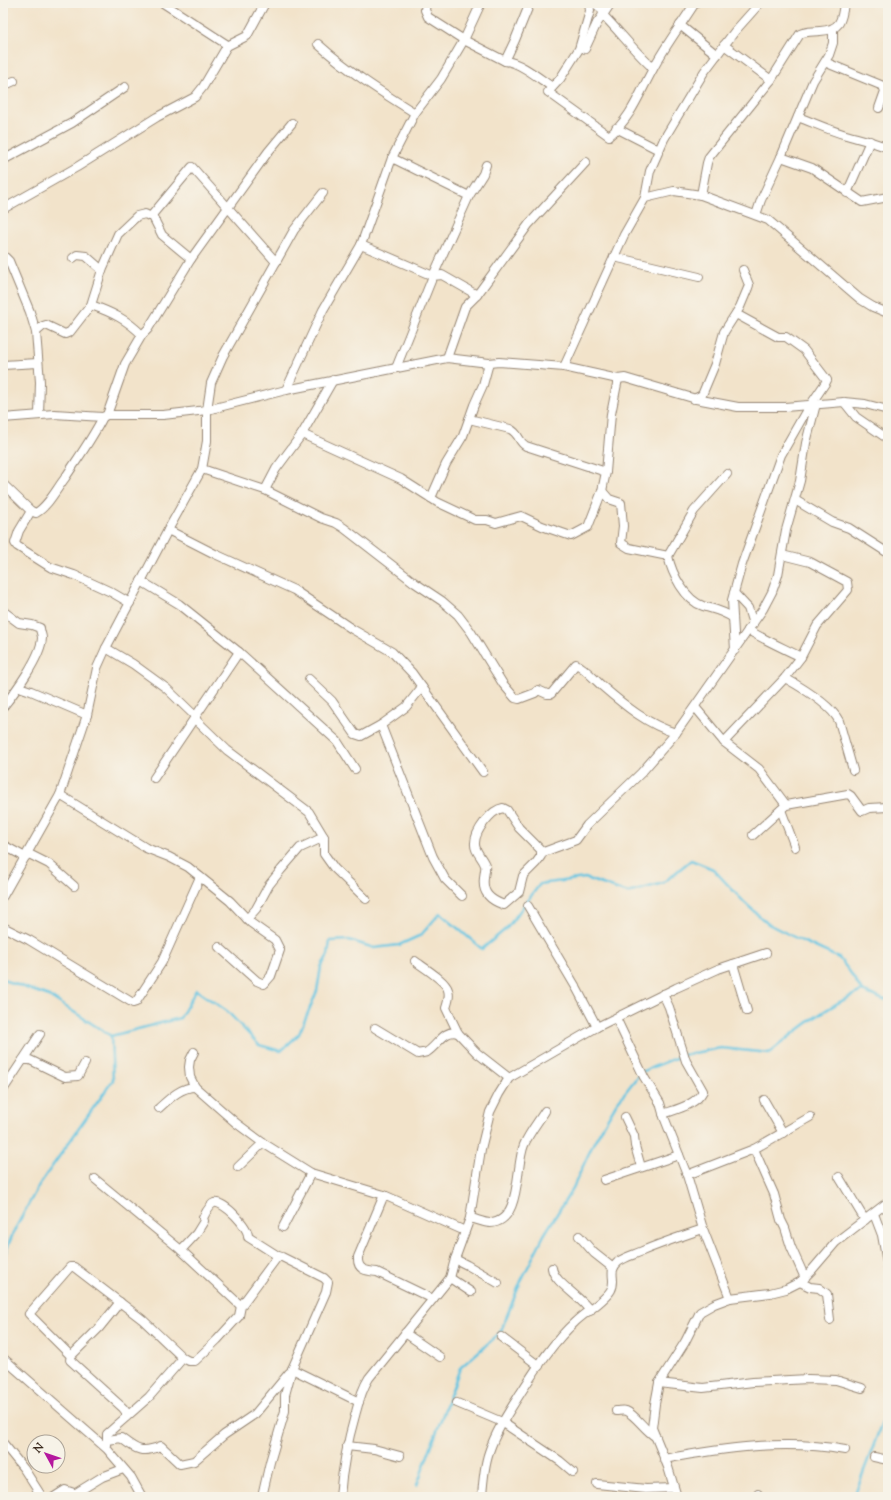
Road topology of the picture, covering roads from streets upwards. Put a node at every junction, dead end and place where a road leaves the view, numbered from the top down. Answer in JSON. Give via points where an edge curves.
{"nodes":[{"id":1,"x":162,"y":3,"type":"edge"},
{"id":2,"x":264,"y":3,"type":"edge"},
{"id":3,"x":426,"y":3,"type":"edge"},
{"id":4,"x":481,"y":3,"type":"edge"},
{"id":5,"x":530,"y":3,"type":"edge"},
{"id":6,"x":589,"y":3,"type":"edge"},
{"id":7,"x":594,"y":3,"type":"edge"},
{"id":8,"x":611,"y":3,"type":"edge"},
{"id":9,"x":695,"y":3,"type":"edge"},
{"id":10,"x":844,"y":3,"type":"edge"},
{"id":11,"x":759,"y":4,"type":"edge"},
{"id":12,"x":603,"y":15,"type":"junction"},
{"id":13,"x":680,"y":25,"type":"junction"},
{"id":14,"x":833,"y":29,"type":"junction"},
{"id":15,"x":464,"y":40,"type":"junction"},
{"id":16,"x":318,"y":44,"type":"dead end"},
{"id":17,"x":724,"y":45,"type":"junction"},
{"id":18,"x":227,"y":46,"type":"junction"},
{"id":19,"x":717,"y":55,"type":"junction"},
{"id":20,"x":575,"y":56,"type":"junction"},
{"id":21,"x":505,"y":61,"type":"junction"},
{"id":22,"x":825,"y":63,"type":"junction"},
{"id":23,"x":653,"y":68,"type":"junction"},
{"id":24,"x":14,"y":80,"type":"dead end"},
{"id":25,"x":771,"y":80,"type":"junction"},
{"id":26,"x":3,"y":86,"type":"edge"},
{"id":27,"x":125,"y":87,"type":"dead end"},
{"id":28,"x":552,"y":87,"type":"junction"},
{"id":29,"x":879,"y":108,"type":"dead end"},
{"id":30,"x":416,"y":112,"type":"junction"},
{"id":31,"x":798,"y":117,"type":"junction"},
{"id":32,"x":292,"y":123,"type":"dead end"},
{"id":33,"x":616,"y":128,"type":"junction"},
{"id":34,"x":870,"y":141,"type":"junction"},
{"id":35,"x":888,"y":148,"type":"edge"},
{"id":36,"x":659,"y":150,"type":"junction"},
{"id":37,"x":781,"y":157,"type":"junction"},
{"id":38,"x":392,"y":158,"type":"junction"},
{"id":39,"x":3,"y":160,"type":"edge"},
{"id":40,"x":586,"y":162,"type":"dead end"},
{"id":41,"x":486,"y":165,"type":"dead end"},
{"id":42,"x":323,"y":193,"type":"dead end"},
{"id":43,"x":847,"y":193,"type":"junction"},
{"id":44,"x":701,"y":195,"type":"junction"},
{"id":45,"x":470,"y":196,"type":"junction"},
{"id":46,"x":888,"y":197,"type":"edge"},
{"id":47,"x":645,"y":198,"type":"junction"},
{"id":48,"x":3,"y":209,"type":"edge"},
{"id":49,"x":228,"y":209,"type":"junction"},
{"id":50,"x":152,"y":215,"type":"junction"},
{"id":51,"x":756,"y":215,"type":"junction"},
{"id":52,"x":361,"y":245,"type":"junction"},
{"id":53,"x":3,"y":255,"type":"edge"},
{"id":54,"x":614,"y":257,"type":"junction"},
{"id":55,"x":73,"y":258,"type":"dead end"},
{"id":56,"x":191,"y":259,"type":"junction"},
{"id":57,"x":276,"y":262,"type":"junction"},
{"id":58,"x":102,"y":270,"type":"junction"},
{"id":59,"x":743,"y":270,"type":"dead end"},
{"id":60,"x":433,"y":276,"type":"junction"},
{"id":61,"x":699,"y":277,"type":"dead end"},
{"id":62,"x":477,"y":295,"type":"junction"},
{"id":63,"x":91,"y":305,"type":"junction"},
{"id":64,"x":888,"y":313,"type":"edge"},
{"id":65,"x":736,"y":314,"type":"junction"},
{"id":66,"x":36,"y":332,"type":"junction"},
{"id":67,"x":142,"y":335,"type":"junction"},
{"id":68,"x":447,"y":358,"type":"junction"},
{"id":69,"x":38,"y":363,"type":"junction"},
{"id":70,"x":489,"y":363,"type":"junction"},
{"id":71,"x":3,"y":365,"type":"edge"},
{"id":72,"x":564,"y":367,"type":"junction"},
{"id":73,"x":396,"y":368,"type":"junction"},
{"id":74,"x":618,"y":379,"type":"junction"},
{"id":75,"x":334,"y":380,"type":"junction"},
{"id":76,"x":286,"y":390,"type":"junction"},
{"id":77,"x":694,"y":399,"type":"junction"},
{"id":78,"x":844,"y":402,"type":"junction"},
{"id":79,"x":814,"y":404,"type":"junction"},
{"id":80,"x":207,"y":410,"type":"junction"},
{"id":81,"x":888,"y":410,"type":"edge"},
{"id":82,"x":39,"y":415,"type":"junction"},
{"id":83,"x":105,"y":416,"type":"junction"},
{"id":84,"x":3,"y":418,"type":"edge"},
{"id":85,"x":469,"y":419,"type":"junction"},
{"id":86,"x":302,"y":434,"type":"junction"},
{"id":87,"x":888,"y":439,"type":"edge"},
{"id":88,"x":202,"y":469,"type":"junction"},
{"id":89,"x":606,"y":472,"type":"junction"},
{"id":90,"x":727,"y":474,"type":"dead end"},
{"id":91,"x":3,"y":484,"type":"edge"},
{"id":92,"x":265,"y":490,"type":"junction"},
{"id":93,"x":602,"y":491,"type":"junction"},
{"id":94,"x":430,"y":498,"type":"junction"},
{"id":95,"x":795,"y":500,"type":"junction"},
{"id":96,"x":31,"y":511,"type":"junction"},
{"id":97,"x":168,"y":530,"type":"junction"},
{"id":98,"x":888,"y":553,"type":"edge"},
{"id":99,"x":782,"y":555,"type":"junction"},
{"id":100,"x":668,"y":556,"type":"junction"},
{"id":101,"x":141,"y":581,"type":"junction"},
{"id":102,"x":734,"y":593,"type":"junction"},
{"id":103,"x":130,"y":603,"type":"junction"},
{"id":104,"x":3,"y":611,"type":"edge"},
{"id":105,"x":733,"y":618,"type":"junction"},
{"id":106,"x":750,"y":627,"type":"junction"},
{"id":107,"x":106,"y":648,"type":"junction"},
{"id":108,"x":735,"y":650,"type":"junction"},
{"id":109,"x":239,"y":652,"type":"junction"},
{"id":110,"x":801,"y":657,"type":"junction"},
{"id":111,"x":785,"y":678,"type":"junction"},
{"id":112,"x":309,"y":679,"type":"dead end"},
{"id":113,"x":19,"y":687,"type":"junction"},
{"id":114,"x":422,"y":687,"type":"junction"},
{"id":115,"x":3,"y":707,"type":"edge"},
{"id":116,"x":695,"y":707,"type":"junction"},
{"id":117,"x":87,"y":715,"type":"junction"},
{"id":118,"x":195,"y":716,"type":"junction"},
{"id":119,"x":382,"y":725,"type":"junction"},
{"id":120,"x":676,"y":733,"type":"junction"},
{"id":121,"x":724,"y":742,"type":"junction"},
{"id":122,"x":355,"y":769,"type":"dead end"},
{"id":123,"x":853,"y":770,"type":"dead end"},
{"id":124,"x":483,"y":772,"type":"dead end"},
{"id":125,"x":154,"y":778,"type":"dead end"},
{"id":126,"x":60,"y":795,"type":"junction"},
{"id":127,"x":783,"y":807,"type":"junction"},
{"id":128,"x":888,"y":807,"type":"edge"},
{"id":129,"x":754,"y":835,"type":"dead end"},
{"id":130,"x":324,"y":837,"type":"junction"},
{"id":131,"x":3,"y":845,"type":"edge"},
{"id":132,"x":795,"y":847,"type":"dead end"},
{"id":133,"x":541,"y":853,"type":"junction"},
{"id":134,"x":25,"y":857,"type":"junction"},
{"id":135,"x":200,"y":877,"type":"junction"},
{"id":136,"x":74,"y":886,"type":"dead end"},
{"id":137,"x":3,"y":896,"type":"edge"},
{"id":138,"x":462,"y":896,"type":"dead end"},
{"id":139,"x":366,"y":899,"type":"dead end"},
{"id":140,"x":528,"y":906,"type":"dead end"},
{"id":141,"x":246,"y":918,"type":"junction"},
{"id":142,"x":3,"y":927,"type":"edge"},
{"id":143,"x":219,"y":947,"type":"dead end"},
{"id":144,"x":766,"y":953,"type":"dead end"},
{"id":145,"x":415,"y":961,"type":"dead end"},
{"id":146,"x":733,"y":964,"type":"junction"},
{"id":147,"x":662,"y":994,"type":"junction"},
{"id":148,"x":747,"y":1011,"type":"dead end"},
{"id":149,"x":616,"y":1018,"type":"junction"},
{"id":150,"x":597,"y":1027,"type":"junction"},
{"id":151,"x":375,"y":1028,"type":"dead end"},
{"id":152,"x":458,"y":1032,"type":"junction"},
{"id":153,"x":40,"y":1034,"type":"dead end"},
{"id":154,"x":194,"y":1052,"type":"dead end"},
{"id":155,"x":24,"y":1060,"type":"junction"},
{"id":156,"x":85,"y":1063,"type":"dead end"},
{"id":157,"x":6,"y":1077,"type":"edge"},
{"id":158,"x":509,"y":1078,"type":"junction"},
{"id":159,"x":195,"y":1087,"type":"junction"},
{"id":160,"x":3,"y":1090,"type":"edge"},
{"id":161,"x":764,"y":1100,"type":"dead end"},
{"id":162,"x":159,"y":1108,"type":"dead end"},
{"id":163,"x":545,"y":1111,"type":"dead end"},
{"id":164,"x":663,"y":1114,"type":"junction"},
{"id":165,"x":625,"y":1117,"type":"dead end"},
{"id":166,"x":810,"y":1117,"type":"dead end"},
{"id":167,"x":783,"y":1133,"type":"junction"},
{"id":168,"x":263,"y":1142,"type":"junction"},
{"id":169,"x":754,"y":1150,"type":"junction"},
{"id":170,"x":679,"y":1155,"type":"junction"},
{"id":171,"x":238,"y":1167,"type":"dead end"},
{"id":172,"x":641,"y":1167,"type":"junction"},
{"id":173,"x":311,"y":1173,"type":"junction"},
{"id":174,"x":687,"y":1175,"type":"junction"},
{"id":175,"x":839,"y":1177,"type":"dead end"},
{"id":176,"x":94,"y":1179,"type":"dead end"},
{"id":177,"x":604,"y":1180,"type":"dead end"},
{"id":178,"x":384,"y":1195,"type":"junction"},
{"id":179,"x":888,"y":1202,"type":"edge"},
{"id":180,"x":874,"y":1214,"type":"junction"},
{"id":181,"x":470,"y":1218,"type":"junction"},
{"id":182,"x":865,"y":1220,"type":"junction"},
{"id":183,"x":283,"y":1228,"type":"dead end"},
{"id":184,"x":703,"y":1229,"type":"junction"},
{"id":185,"x":465,"y":1231,"type":"junction"},
{"id":186,"x":579,"y":1236,"type":"dead end"},
{"id":187,"x":181,"y":1250,"type":"junction"},
{"id":188,"x":278,"y":1256,"type":"junction"},
{"id":189,"x":455,"y":1259,"type":"junction"},
{"id":190,"x":552,"y":1268,"type":"dead end"},
{"id":191,"x":614,"y":1268,"type":"junction"},
{"id":192,"x":888,"y":1268,"type":"edge"},
{"id":193,"x":450,"y":1278,"type":"junction"},
{"id":194,"x":802,"y":1280,"type":"junction"},
{"id":195,"x":498,"y":1284,"type":"dead end"},
{"id":196,"x":471,"y":1292,"type":"dead end"},
{"id":197,"x":433,"y":1298,"type":"junction"},
{"id":198,"x":730,"y":1298,"type":"junction"},
{"id":199,"x":120,"y":1302,"type":"junction"},
{"id":200,"x":241,"y":1306,"type":"junction"},
{"id":201,"x":590,"y":1311,"type":"junction"},
{"id":202,"x":830,"y":1320,"type":"dead end"},
{"id":203,"x":405,"y":1333,"type":"junction"},
{"id":204,"x":501,"y":1337,"type":"dead end"},
{"id":205,"x":70,"y":1356,"type":"junction"},
{"id":206,"x":440,"y":1357,"type":"dead end"},
{"id":207,"x":3,"y":1358,"type":"edge"},
{"id":208,"x":183,"y":1358,"type":"junction"},
{"id":209,"x":539,"y":1366,"type":"junction"},
{"id":210,"x":292,"y":1369,"type":"junction"},
{"id":211,"x":659,"y":1383,"type":"junction"},
{"id":212,"x":862,"y":1388,"type":"dead end"},
{"id":213,"x":359,"y":1402,"type":"junction"},
{"id":214,"x":457,"y":1403,"type":"dead end"},
{"id":215,"x":616,"y":1411,"type":"dead end"},
{"id":216,"x":126,"y":1418,"type":"junction"},
{"id":217,"x":502,"y":1422,"type":"junction"},
{"id":218,"x":656,"y":1437,"type":"junction"},
{"id":219,"x":3,"y":1442,"type":"edge"},
{"id":220,"x":108,"y":1444,"type":"junction"},
{"id":221,"x":347,"y":1446,"type":"junction"},
{"id":222,"x":845,"y":1450,"type":"dead end"},
{"id":223,"x":400,"y":1456,"type":"dead end"},
{"id":224,"x":874,"y":1457,"type":"dead end"},
{"id":225,"x":664,"y":1459,"type":"junction"},
{"id":226,"x":888,"y":1460,"type":"edge"},
{"id":227,"x":123,"y":1469,"type":"junction"},
{"id":228,"x":573,"y":1472,"type":"dead end"},
{"id":229,"x":597,"y":1484,"type":"dead end"},
{"id":230,"x":674,"y":1488,"type":"junction"},
{"id":231,"x":42,"y":1497,"type":"edge"},
{"id":232,"x":54,"y":1497,"type":"edge"},
{"id":233,"x":142,"y":1497,"type":"edge"},
{"id":234,"x":262,"y":1497,"type":"edge"},
{"id":235,"x":340,"y":1497,"type":"edge"},
{"id":236,"x":482,"y":1497,"type":"edge"},
{"id":237,"x":677,"y":1497,"type":"edge"}],
"edges":[{"from":1,"to":18,"type":"street"},
{"from":2,"to":18,"type":"street","via":[[247,36]]},
{"from":3,"to":15,"type":"street","via":[[428,17]]},
{"from":4,"to":15,"type":"street"},
{"from":5,"to":21,"type":"street"},
{"from":6,"to":20,"type":"street","via":[[590,11]]},
{"from":7,"to":12,"type":"street","via":[[602,9]]},
{"from":8,"to":12,"type":"street"},
{"from":9,"to":13,"type":"street"},
{"from":10,"to":14,"type":"street","via":[[842,14]]},
{"from":11,"to":17,"type":"street"},
{"from":12,"to":20,"type":"street","via":[[587,41],[583,53]]},
{"from":12,"to":23,"type":"street","via":[[624,36],[637,54]]},
{"from":13,"to":19,"type":"street"},
{"from":13,"to":23,"type":"street"},
{"from":14,"to":22,"type":"street","via":[[833,43]]},
{"from":14,"to":25,"type":"street","via":[[800,34]]},
{"from":15,"to":21,"type":"street"},
{"from":15,"to":30,"type":"street","via":[[441,79]]},
{"from":16,"to":30,"type":"street","via":[[338,62],[379,91]]},
{"from":17,"to":19,"type":"street"},
{"from":17,"to":25,"type":"street"},
{"from":18,"to":48,"type":"street","via":[[204,87],[195,97]]},
{"from":19,"to":36,"type":"street","via":[[700,79]]},
{"from":20,"to":28,"type":"street"},
{"from":21,"to":28,"type":"street","via":[[510,61]]},
{"from":22,"to":29,"type":"street","via":[[883,86],[885,91]]},
{"from":22,"to":31,"type":"street","via":[[813,81]]},
{"from":23,"to":33,"type":"street","via":[[636,103]]},
{"from":24,"to":26,"type":"street"},
{"from":25,"to":44,"type":"street","via":[[709,157]]},
{"from":27,"to":39,"type":"street","via":[[72,123]]},
{"from":28,"to":33,"type":"street","via":[[548,92],[607,135]]},
{"from":30,"to":38,"type":"street"},
{"from":31,"to":34,"type":"street"},
{"from":31,"to":37,"type":"street"},
{"from":32,"to":49,"type":"street"},
{"from":33,"to":36,"type":"street"},
{"from":34,"to":35,"type":"street"},
{"from":34,"to":43,"type":"street"},
{"from":36,"to":47,"type":"street","via":[[650,171]]},
{"from":37,"to":43,"type":"street","via":[[812,168]]},
{"from":37,"to":51,"type":"street"},
{"from":38,"to":45,"type":"street"},
{"from":38,"to":52,"type":"street"},
{"from":40,"to":62,"type":"street","via":[[529,224]]},
{"from":41,"to":45,"type":"street"},
{"from":42,"to":57,"type":"street","via":[[294,230]]},
{"from":43,"to":46,"type":"street","via":[[862,202]]},
{"from":44,"to":47,"type":"street","via":[[674,190]]},
{"from":44,"to":51,"type":"street"},
{"from":45,"to":60,"type":"street"},
{"from":47,"to":54,"type":"street"},
{"from":49,"to":50,"type":"street","via":[[192,167]]},
{"from":49,"to":56,"type":"street"},
{"from":49,"to":57,"type":"street"},
{"from":50,"to":56,"type":"street","via":[[162,235]]},
{"from":50,"to":58,"type":"street","via":[[136,216],[118,234]]},
{"from":51,"to":64,"type":"street","via":[[768,220],[860,299]]},
{"from":52,"to":60,"type":"street"},
{"from":52,"to":76,"type":"street","via":[[323,310]]},
{"from":53,"to":66,"type":"street","via":[[9,261]]},
{"from":54,"to":61,"type":"street"},
{"from":54,"to":72,"type":"street"},
{"from":55,"to":58,"type":"street","via":[[77,255],[86,256]]},
{"from":56,"to":67,"type":"street"},
{"from":57,"to":80,"type":"street","via":[[223,356],[211,383]]},
{"from":58,"to":63,"type":"street"},
{"from":59,"to":65,"type":"street","via":[[749,285]]},
{"from":60,"to":62,"type":"street","via":[[442,275]]},
{"from":60,"to":73,"type":"street"},
{"from":62,"to":68,"type":"street","via":[[465,307]]},
{"from":63,"to":66,"type":"street","via":[[68,334],[46,325]]},
{"from":63,"to":67,"type":"street","via":[[113,313]]},
{"from":65,"to":77,"type":"street","via":[[724,332],[715,364],[702,395]]},
{"from":65,"to":79,"type":"street","via":[[778,337],[786,336],[804,350],[827,380]]},
{"from":66,"to":69,"type":"street"},
{"from":67,"to":83,"type":"street","via":[[125,364]]},
{"from":68,"to":70,"type":"street"},
{"from":68,"to":73,"type":"street"},
{"from":69,"to":71,"type":"street"},
{"from":69,"to":82,"type":"street"},
{"from":70,"to":72,"type":"street"},
{"from":70,"to":85,"type":"street"},
{"from":72,"to":74,"type":"street"},
{"from":73,"to":75,"type":"street"},
{"from":74,"to":77,"type":"street","via":[[626,378]]},
{"from":74,"to":89,"type":"street","via":[[611,414]]},
{"from":75,"to":76,"type":"street"},
{"from":75,"to":86,"type":"street"},
{"from":76,"to":80,"type":"street"},
{"from":77,"to":79,"type":"street","via":[[738,407]]},
{"from":78,"to":79,"type":"street"},
{"from":78,"to":81,"type":"street"},
{"from":78,"to":87,"type":"street","via":[[856,417]]},
{"from":79,"to":95,"type":"street"},
{"from":79,"to":102,"type":"street","via":[[782,455]]},
{"from":80,"to":83,"type":"street","via":[[163,415]]},
{"from":80,"to":88,"type":"street","via":[[207,441]]},
{"from":82,"to":83,"type":"street"},
{"from":82,"to":84,"type":"street"},
{"from":83,"to":96,"type":"street","via":[[48,502],[36,513]]},
{"from":85,"to":89,"type":"street","via":[[516,432],[522,444],[526,446]]},
{"from":85,"to":94,"type":"street","via":[[463,436]]},
{"from":86,"to":92,"type":"street","via":[[276,469]]},
{"from":86,"to":94,"type":"street","via":[[401,479]]},
{"from":88,"to":92,"type":"street"},
{"from":88,"to":97,"type":"street"},
{"from":89,"to":93,"type":"street"},
{"from":90,"to":100,"type":"street","via":[[694,511]]},
{"from":91,"to":96,"type":"street"},
{"from":92,"to":120,"type":"street","via":[[336,523],[442,601],[458,615],[471,632],[503,684],[515,698],[519,699],[538,690],[551,694],[576,664],[651,724]]},
{"from":93,"to":94,"type":"street","via":[[588,526],[571,536],[521,516],[496,523],[475,520]]},
{"from":93,"to":100,"type":"street","via":[[609,499],[621,504],[621,544]]},
{"from":95,"to":98,"type":"street","via":[[832,522],[849,528]]},
{"from":95,"to":99,"type":"street"},
{"from":96,"to":103,"type":"street","via":[[19,531],[15,543],[17,546],[50,567]]},
{"from":97,"to":101,"type":"street"},
{"from":97,"to":114,"type":"street","via":[[294,590],[392,652]]},
{"from":99,"to":106,"type":"street","via":[[772,592]]},
{"from":99,"to":110,"type":"street","via":[[810,562],[847,582],[848,590],[818,626]]},
{"from":100,"to":105,"type":"street","via":[[670,567],[688,596],[696,603]]},
{"from":101,"to":103,"type":"street"},
{"from":101,"to":109,"type":"street","via":[[179,604]]},
{"from":102,"to":105,"type":"street"},
{"from":102,"to":106,"type":"street","via":[[748,608]]},
{"from":103,"to":107,"type":"street"},
{"from":104,"to":113,"type":"street","via":[[19,623],[40,628],[42,638],[37,654]]},
{"from":105,"to":108,"type":"street"},
{"from":106,"to":108,"type":"street"},
{"from":106,"to":110,"type":"street","via":[[767,641]]},
{"from":107,"to":117,"type":"street","via":[[97,668]]},
{"from":107,"to":118,"type":"street","via":[[166,688]]},
{"from":108,"to":116,"type":"street"},
{"from":109,"to":118,"type":"street"},
{"from":109,"to":122,"type":"street","via":[[337,741]]},
{"from":110,"to":111,"type":"street"},
{"from":111,"to":121,"type":"street"},
{"from":111,"to":123,"type":"street","via":[[836,714]]},
{"from":112,"to":119,"type":"street","via":[[332,701],[355,734],[361,736]]},
{"from":113,"to":115,"type":"street"},
{"from":113,"to":117,"type":"street"},
{"from":114,"to":119,"type":"street","via":[[406,707]]},
{"from":114,"to":124,"type":"street"},
{"from":116,"to":120,"type":"street"},
{"from":116,"to":121,"type":"street"},
{"from":117,"to":126,"type":"street"},
{"from":118,"to":125,"type":"street"},
{"from":118,"to":130,"type":"street","via":[[227,750],[309,812]]},
{"from":119,"to":138,"type":"street","via":[[433,857],[445,879]]},
{"from":120,"to":133,"type":"street","via":[[641,773],[587,825],[576,840]]},
{"from":121,"to":127,"type":"street","via":[[759,769]]},
{"from":126,"to":134,"type":"street"},
{"from":126,"to":135,"type":"street","via":[[146,848],[188,867]]},
{"from":127,"to":128,"type":"street","via":[[848,794],[861,810]]},
{"from":127,"to":129,"type":"street"},
{"from":127,"to":132,"type":"street"},
{"from":130,"to":139,"type":"street","via":[[324,854],[334,868]]},
{"from":130,"to":141,"type":"street","via":[[300,848],[269,885],[256,909]]},
{"from":131,"to":134,"type":"street"},
{"from":133,"to":133,"type":"street","via":[[507,810],[498,808],[490,814],[474,841],[485,866],[483,886],[491,900],[504,905],[519,892],[523,876],[536,863]]},
{"from":134,"to":136,"type":"street","via":[[29,854],[49,864]]},
{"from":134,"to":137,"type":"street"},
{"from":135,"to":141,"type":"street","via":[[230,901]]},
{"from":135,"to":142,"type":"street","via":[[162,962],[133,1003]]},
{"from":140,"to":150,"type":"street"},
{"from":141,"to":143,"type":"street","via":[[275,940],[280,950],[271,976],[264,984],[257,981]]},
{"from":144,"to":146,"type":"street"},
{"from":145,"to":152,"type":"street","via":[[448,988],[446,1008]]},
{"from":146,"to":147,"type":"street"},
{"from":146,"to":148,"type":"street"},
{"from":147,"to":149,"type":"street"},
{"from":147,"to":164,"type":"street","via":[[669,1007],[686,1061],[703,1091],[690,1103]]},
{"from":149,"to":150,"type":"street"},
{"from":149,"to":164,"type":"street","via":[[644,1077],[660,1103]]},
{"from":150,"to":158,"type":"street"},
{"from":151,"to":152,"type":"street","via":[[418,1054],[426,1053],[447,1033]]},
{"from":152,"to":158,"type":"street","via":[[477,1053]]},
{"from":153,"to":155,"type":"street"},
{"from":154,"to":159,"type":"street","via":[[188,1067]]},
{"from":155,"to":156,"type":"street","via":[[30,1060],[65,1077],[78,1076]]},
{"from":155,"to":157,"type":"street"},
{"from":157,"to":160,"type":"street"},
{"from":158,"to":181,"type":"street","via":[[490,1112],[480,1149]]},
{"from":159,"to":162,"type":"street","via":[[189,1087],[177,1094]]},
{"from":159,"to":168,"type":"street","via":[[236,1123]]},
{"from":161,"to":167,"type":"street"},
{"from":163,"to":181,"type":"street","via":[[524,1145],[509,1212],[501,1221],[490,1223]]},
{"from":164,"to":170,"type":"street"},
{"from":165,"to":172,"type":"street","via":[[634,1136]]},
{"from":166,"to":167,"type":"street"},
{"from":167,"to":169,"type":"street"},
{"from":168,"to":171,"type":"street"},
{"from":168,"to":173,"type":"street"},
{"from":169,"to":174,"type":"street"},
{"from":169,"to":194,"type":"street","via":[[774,1194],[780,1220]]},
{"from":170,"to":172,"type":"street"},
{"from":170,"to":174,"type":"street"},
{"from":172,"to":177,"type":"street"},
{"from":173,"to":178,"type":"street"},
{"from":173,"to":183,"type":"street"},
{"from":174,"to":184,"type":"street"},
{"from":175,"to":182,"type":"street"},
{"from":176,"to":187,"type":"street"},
{"from":178,"to":185,"type":"street"},
{"from":178,"to":197,"type":"street","via":[[357,1262],[367,1271],[377,1272]]},
{"from":179,"to":180,"type":"street"},
{"from":180,"to":182,"type":"street"},
{"from":180,"to":192,"type":"street","via":[[882,1235]]},
{"from":181,"to":185,"type":"street"},
{"from":182,"to":194,"type":"street","via":[[836,1242]]},
{"from":184,"to":191,"type":"street","via":[[623,1258]]},
{"from":184,"to":198,"type":"street"},
{"from":185,"to":189,"type":"street"},
{"from":186,"to":191,"type":"street","via":[[594,1253]]},
{"from":187,"to":188,"type":"street","via":[[202,1227],[204,1215],[215,1203],[225,1206],[238,1218],[247,1230],[248,1237]]},
{"from":187,"to":200,"type":"street"},
{"from":188,"to":200,"type":"street"},
{"from":188,"to":210,"type":"street","via":[[328,1282]]},
{"from":189,"to":193,"type":"street"},
{"from":189,"to":195,"type":"street"},
{"from":190,"to":201,"type":"street","via":[[556,1278],[586,1304]]},
{"from":191,"to":201,"type":"street","via":[[611,1290]]},
{"from":193,"to":196,"type":"street"},
{"from":193,"to":197,"type":"street"},
{"from":194,"to":198,"type":"street","via":[[786,1289]]},
{"from":194,"to":202,"type":"street","via":[[810,1287],[819,1288],[827,1294]]},
{"from":197,"to":203,"type":"street"},
{"from":198,"to":211,"type":"street","via":[[700,1312],[685,1342]]},
{"from":199,"to":205,"type":"street","via":[[99,1328]]},
{"from":199,"to":205,"type":"street","via":[[74,1267],[70,1267],[29,1314]]},
{"from":199,"to":208,"type":"street"},
{"from":200,"to":208,"type":"street","via":[[239,1316],[195,1361]]},
{"from":201,"to":209,"type":"street","via":[[575,1322]]},
{"from":203,"to":206,"type":"street"},
{"from":203,"to":213,"type":"street","via":[[369,1378],[362,1389]]},
{"from":204,"to":209,"type":"street"},
{"from":205,"to":216,"type":"street","via":[[72,1363],[123,1408]]},
{"from":207,"to":220,"type":"street"},
{"from":208,"to":216,"type":"street","via":[[149,1397]]},
{"from":209,"to":217,"type":"street"},
{"from":210,"to":213,"type":"street"},
{"from":210,"to":220,"type":"street","via":[[255,1414],[194,1461],[180,1464],[161,1446],[138,1451],[121,1438]]},
{"from":210,"to":234,"type":"street","via":[[285,1395],[286,1411]]},
{"from":211,"to":212,"type":"street","via":[[703,1388],[808,1379],[836,1380]]},
{"from":211,"to":218,"type":"street","via":[[652,1428]]},
{"from":213,"to":221,"type":"street"},
{"from":214,"to":217,"type":"street"},
{"from":215,"to":218,"type":"street","via":[[625,1411],[648,1433]]},
{"from":216,"to":220,"type":"street","via":[[106,1435]]},
{"from":217,"to":228,"type":"street"},
{"from":217,"to":236,"type":"street","via":[[488,1453]]},
{"from":218,"to":225,"type":"street"},
{"from":219,"to":231,"type":"street"},
{"from":220,"to":227,"type":"street"},
{"from":221,"to":223,"type":"street","via":[[374,1449]]},
{"from":221,"to":235,"type":"street"},
{"from":222,"to":225,"type":"street","via":[[823,1446],[756,1446]]},
{"from":224,"to":226,"type":"street"},
{"from":225,"to":230,"type":"street"},
{"from":227,"to":232,"type":"street","via":[[102,1477],[74,1494],[65,1490]]},
{"from":227,"to":233,"type":"street"},
{"from":229,"to":230,"type":"street","via":[[646,1489]]},
{"from":230,"to":237,"type":"street"}]}
